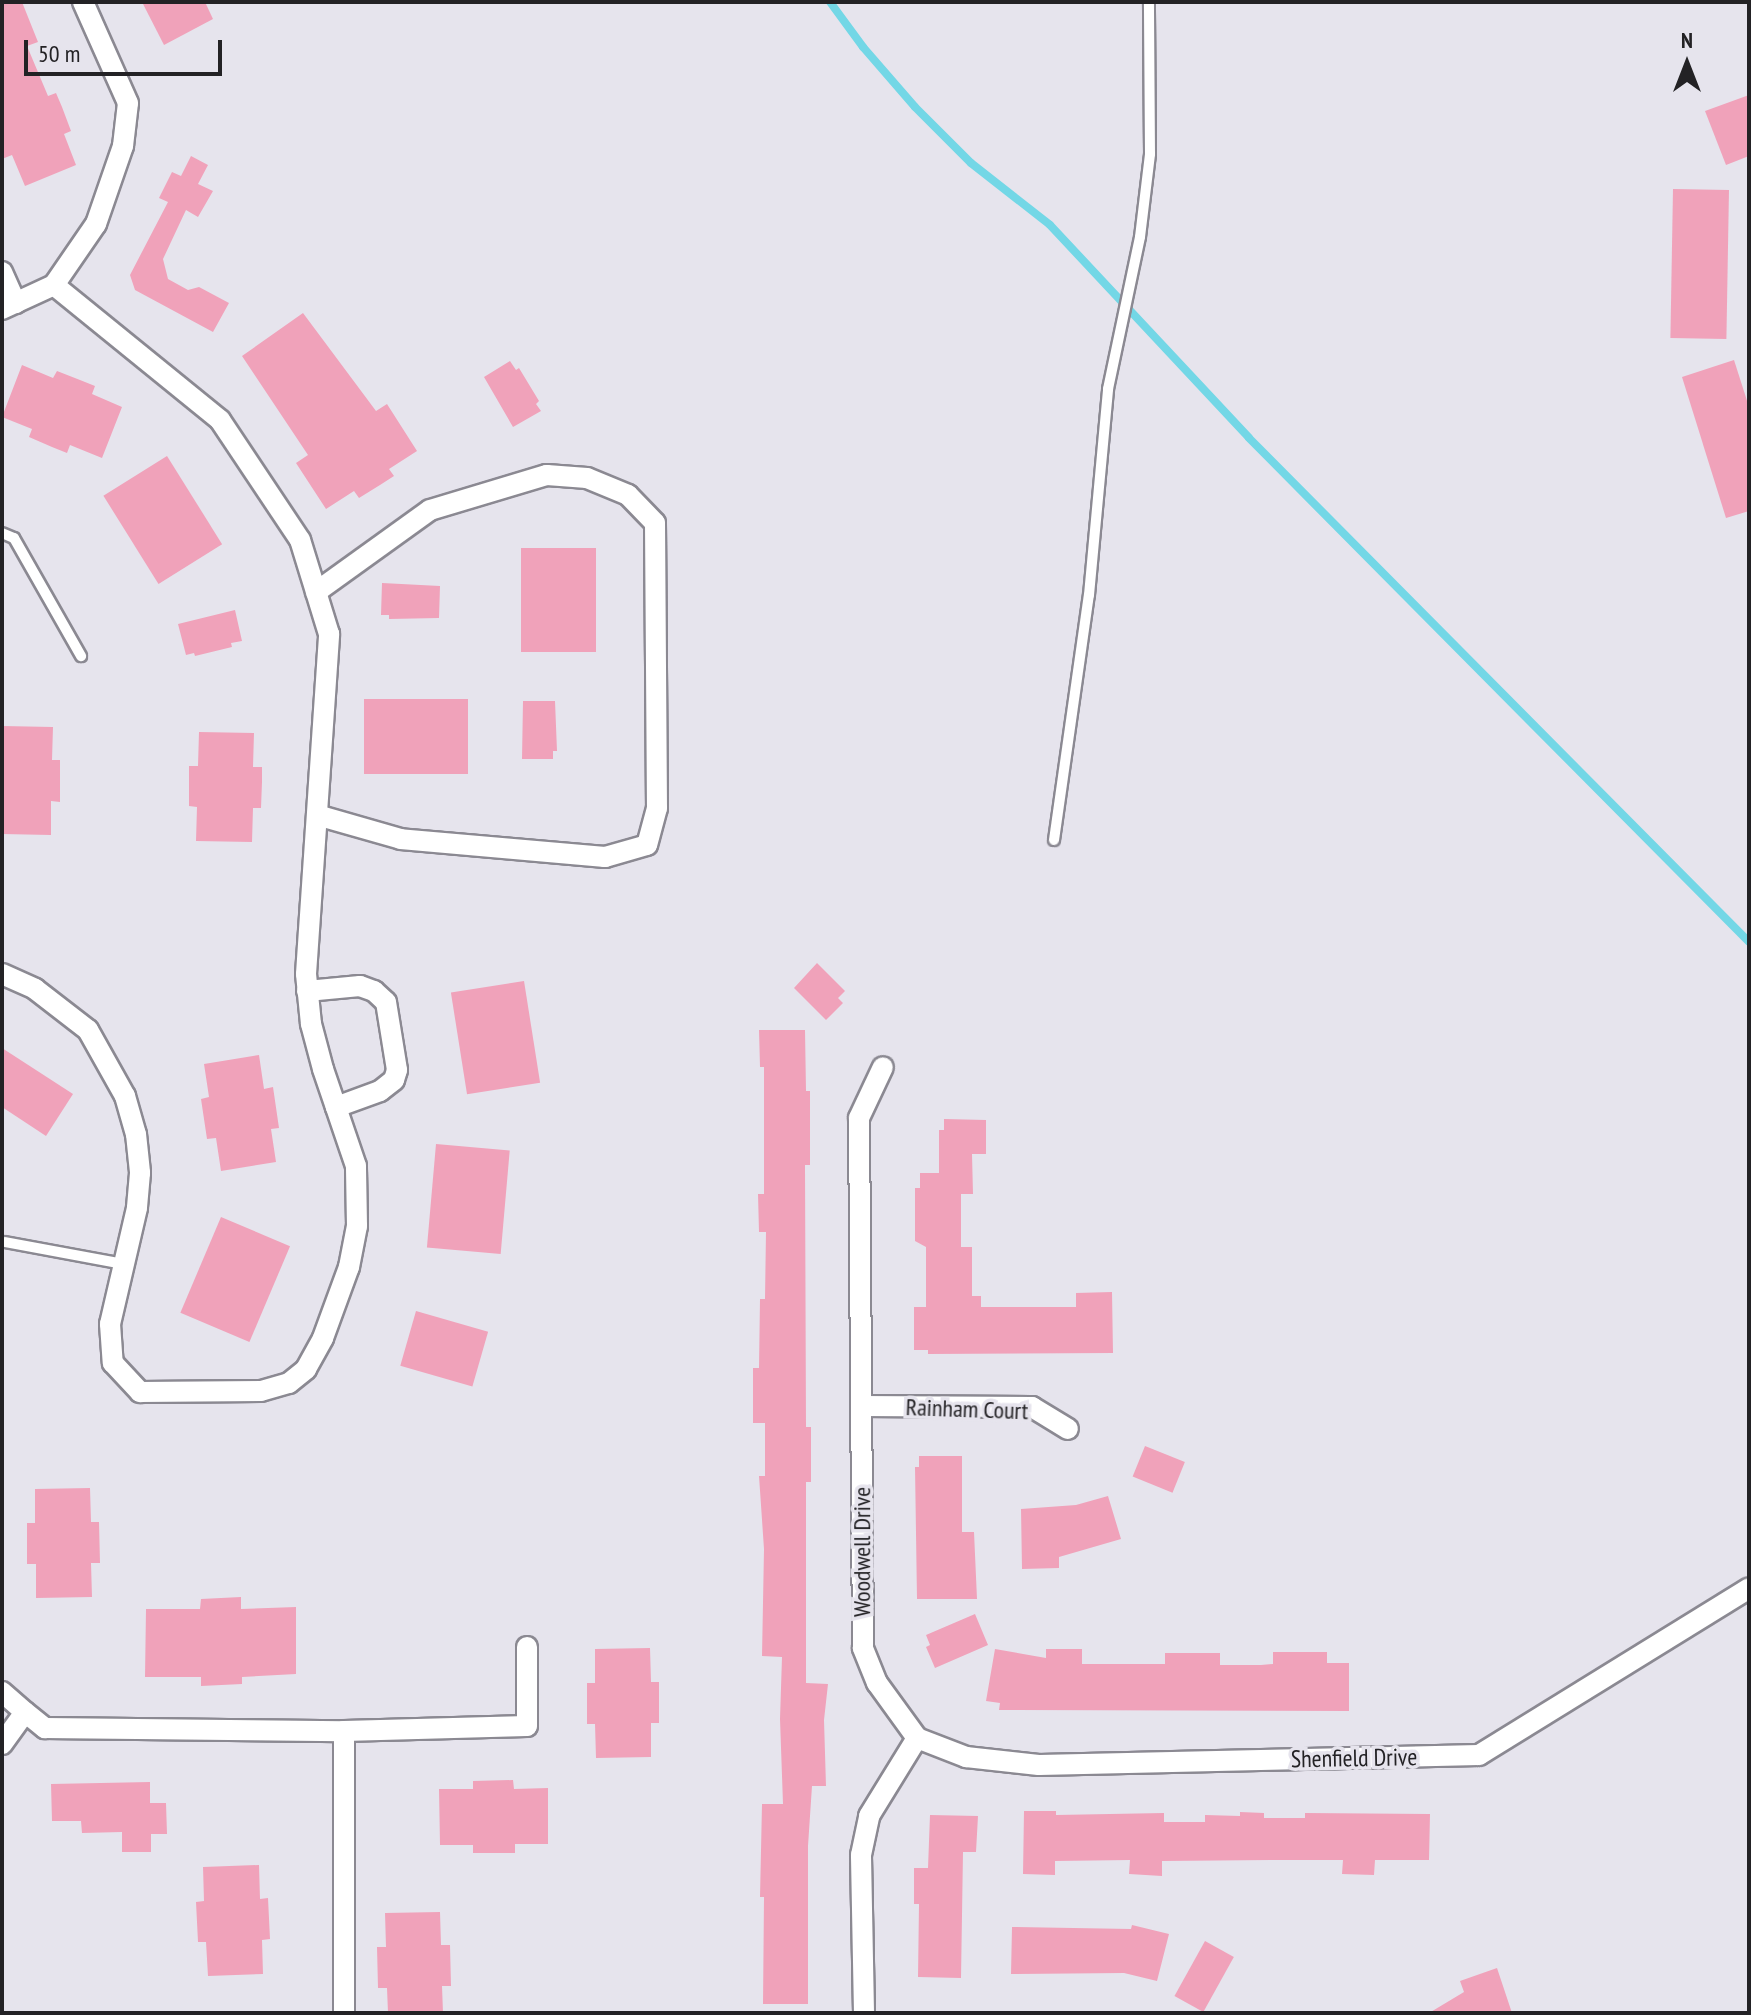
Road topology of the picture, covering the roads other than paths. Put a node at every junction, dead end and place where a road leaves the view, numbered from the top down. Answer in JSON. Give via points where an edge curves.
{"nodes":[{"id":1,"x":83,"y":2,"type":"edge"},
{"id":2,"x":1149,"y":2,"type":"edge"},
{"id":3,"x":2,"y":272,"type":"edge"},
{"id":4,"x":54,"y":285,"type":"junction"},
{"id":5,"x":9,"y":306,"type":"edge"},
{"id":6,"x":2,"y":533,"type":"edge"},
{"id":7,"x":316,"y":592,"type":"junction"},
{"id":8,"x":81,"y":656,"type":"dead end"},
{"id":9,"x":317,"y":815,"type":"junction"},
{"id":10,"x":1054,"y":840,"type":"dead end"},
{"id":11,"x":2,"y":974,"type":"edge"},
{"id":12,"x":307,"y":991,"type":"junction"},
{"id":13,"x":883,"y":1067,"type":"dead end"},
{"id":14,"x":336,"y":1107,"type":"junction"},
{"id":15,"x":5,"y":1242,"type":"dead end"},
{"id":16,"x":124,"y":1264,"type":"junction"},
{"id":17,"x":861,"y":1406,"type":"junction"},
{"id":18,"x":1068,"y":1429,"type":"dead end"},
{"id":19,"x":1749,"y":1588,"type":"edge"},
{"id":20,"x":527,"y":1647,"type":"dead end"},
{"id":21,"x":2,"y":1692,"type":"edge"},
{"id":22,"x":25,"y":1712,"type":"junction"},
{"id":23,"x":344,"y":1731,"type":"junction"},
{"id":24,"x":917,"y":1738,"type":"junction"},
{"id":25,"x":2,"y":1744,"type":"edge"},
{"id":26,"x":344,"y":2013,"type":"edge"},
{"id":27,"x":864,"y":2013,"type":"edge"}],
"edges":[{"from":1,"to":4,"type":"street","via":[[128,103],[123,146],[96,224]]},
{"from":2,"to":10,"type":"lane","via":[[1150,154],[1140,237],[1108,389],[1089,595]]},
{"from":3,"to":5,"type":"street"},
{"from":4,"to":5,"type":"street"},
{"from":4,"to":7,"type":"street","via":[[220,420],[300,540]]},
{"from":6,"to":8,"type":"lane","via":[[14,538]]},
{"from":7,"to":9,"type":"street","via":[[329,634]]},
{"from":7,"to":9,"type":"street","via":[[430,510],[547,475],[587,478],[628,495],[655,523],[657,808],[647,845],[605,857],[401,839]]},
{"from":9,"to":12,"type":"street"},
{"from":11,"to":16,"type":"street","via":[[35,989],[88,1030],[125,1096],[140,1173]]},
{"from":12,"to":14,"type":"street","via":[[311,1024]]},
{"from":12,"to":14,"type":"street","via":[[360,986],[386,1002],[397,1070],[394,1080],[380,1091]]},
{"from":13,"to":17,"type":"street","name":"Woodwell Drive","via":[[859,1118]]},
{"from":14,"to":16,"type":"street","via":[[356,1166],[357,1226],[349,1267],[323,1338],[306,1369],[289,1383],[261,1391],[140,1392],[113,1363],[110,1324]]},
{"from":15,"to":16,"type":"lane"},
{"from":17,"to":18,"type":"street","name":"Rainham Court","via":[[1032,1407]]},
{"from":17,"to":24,"type":"street","name":"Woodwell Drive","via":[[863,1648],[877,1683]]},
{"from":19,"to":24,"type":"street","name":"Shenfield Drive","via":[[1479,1755],[1039,1765],[966,1757]]},
{"from":20,"to":23,"type":"street","via":[[527,1726]]},
{"from":21,"to":22,"type":"street"},
{"from":22,"to":23,"type":"street","via":[[45,1728]]},
{"from":22,"to":25,"type":"street"},
{"from":23,"to":26,"type":"street"},
{"from":24,"to":27,"type":"street","via":[[869,1816],[861,1855]]}]}
